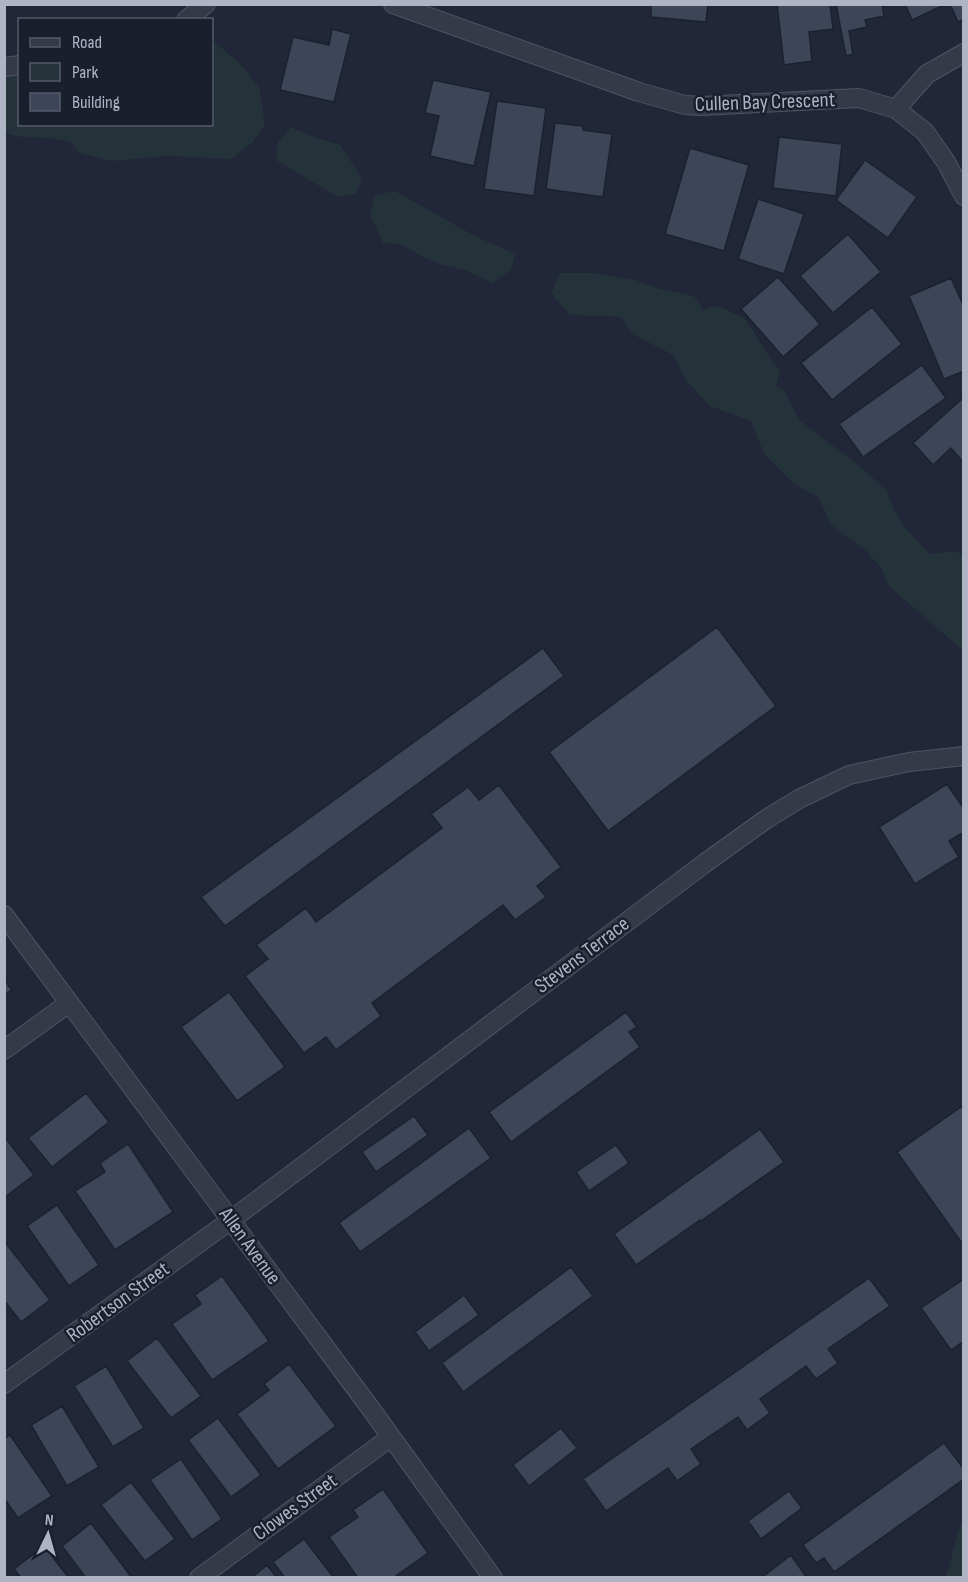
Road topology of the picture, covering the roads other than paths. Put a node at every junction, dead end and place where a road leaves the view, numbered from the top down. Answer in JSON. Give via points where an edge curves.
{"nodes":[{"id":1,"x":206,"y":4,"type":"edge"},
{"id":2,"x":393,"y":4,"type":"edge"},
{"id":3,"x":188,"y":18,"type":"edge"},
{"id":4,"x":963,"y":52,"type":"edge"},
{"id":5,"x":896,"y":109,"type":"junction"},
{"id":6,"x":963,"y":196,"type":"edge"},
{"id":7,"x":963,"y":756,"type":"edge"},
{"id":8,"x":4,"y":915,"type":"edge"},
{"id":9,"x":69,"y":1003,"type":"junction"},
{"id":10,"x":4,"y":1050,"type":"edge"},
{"id":11,"x":231,"y":1220,"type":"junction"},
{"id":12,"x":4,"y":1384,"type":"edge"},
{"id":13,"x":391,"y":1437,"type":"junction"},
{"id":14,"x":199,"y":1578,"type":"edge"},
{"id":15,"x":493,"y":1578,"type":"edge"}],
"edges":[{"from":1,"to":3,"type":"street"},
{"from":2,"to":5,"type":"street","name":"Cullen Bay Crescent","via":[[685,105],[859,98]]},
{"from":4,"to":5,"type":"street","via":[[927,74]]},
{"from":5,"to":6,"type":"street","name":"Cullen Bay Crescent","via":[[925,132]]},
{"from":7,"to":11,"type":"street","name":"Stevens Terrace","via":[[849,775],[765,820]]},
{"from":8,"to":9,"type":"street","name":"Allen Avenue"},
{"from":9,"to":10,"type":"street"},
{"from":9,"to":11,"type":"street","name":"Allen Avenue"},
{"from":11,"to":12,"type":"street","name":"Robertson Street"},
{"from":11,"to":13,"type":"street","name":"Allen Avenue"},
{"from":13,"to":14,"type":"street","name":"Clowes Street"},
{"from":13,"to":15,"type":"street","name":"Allen Avenue"}]}
